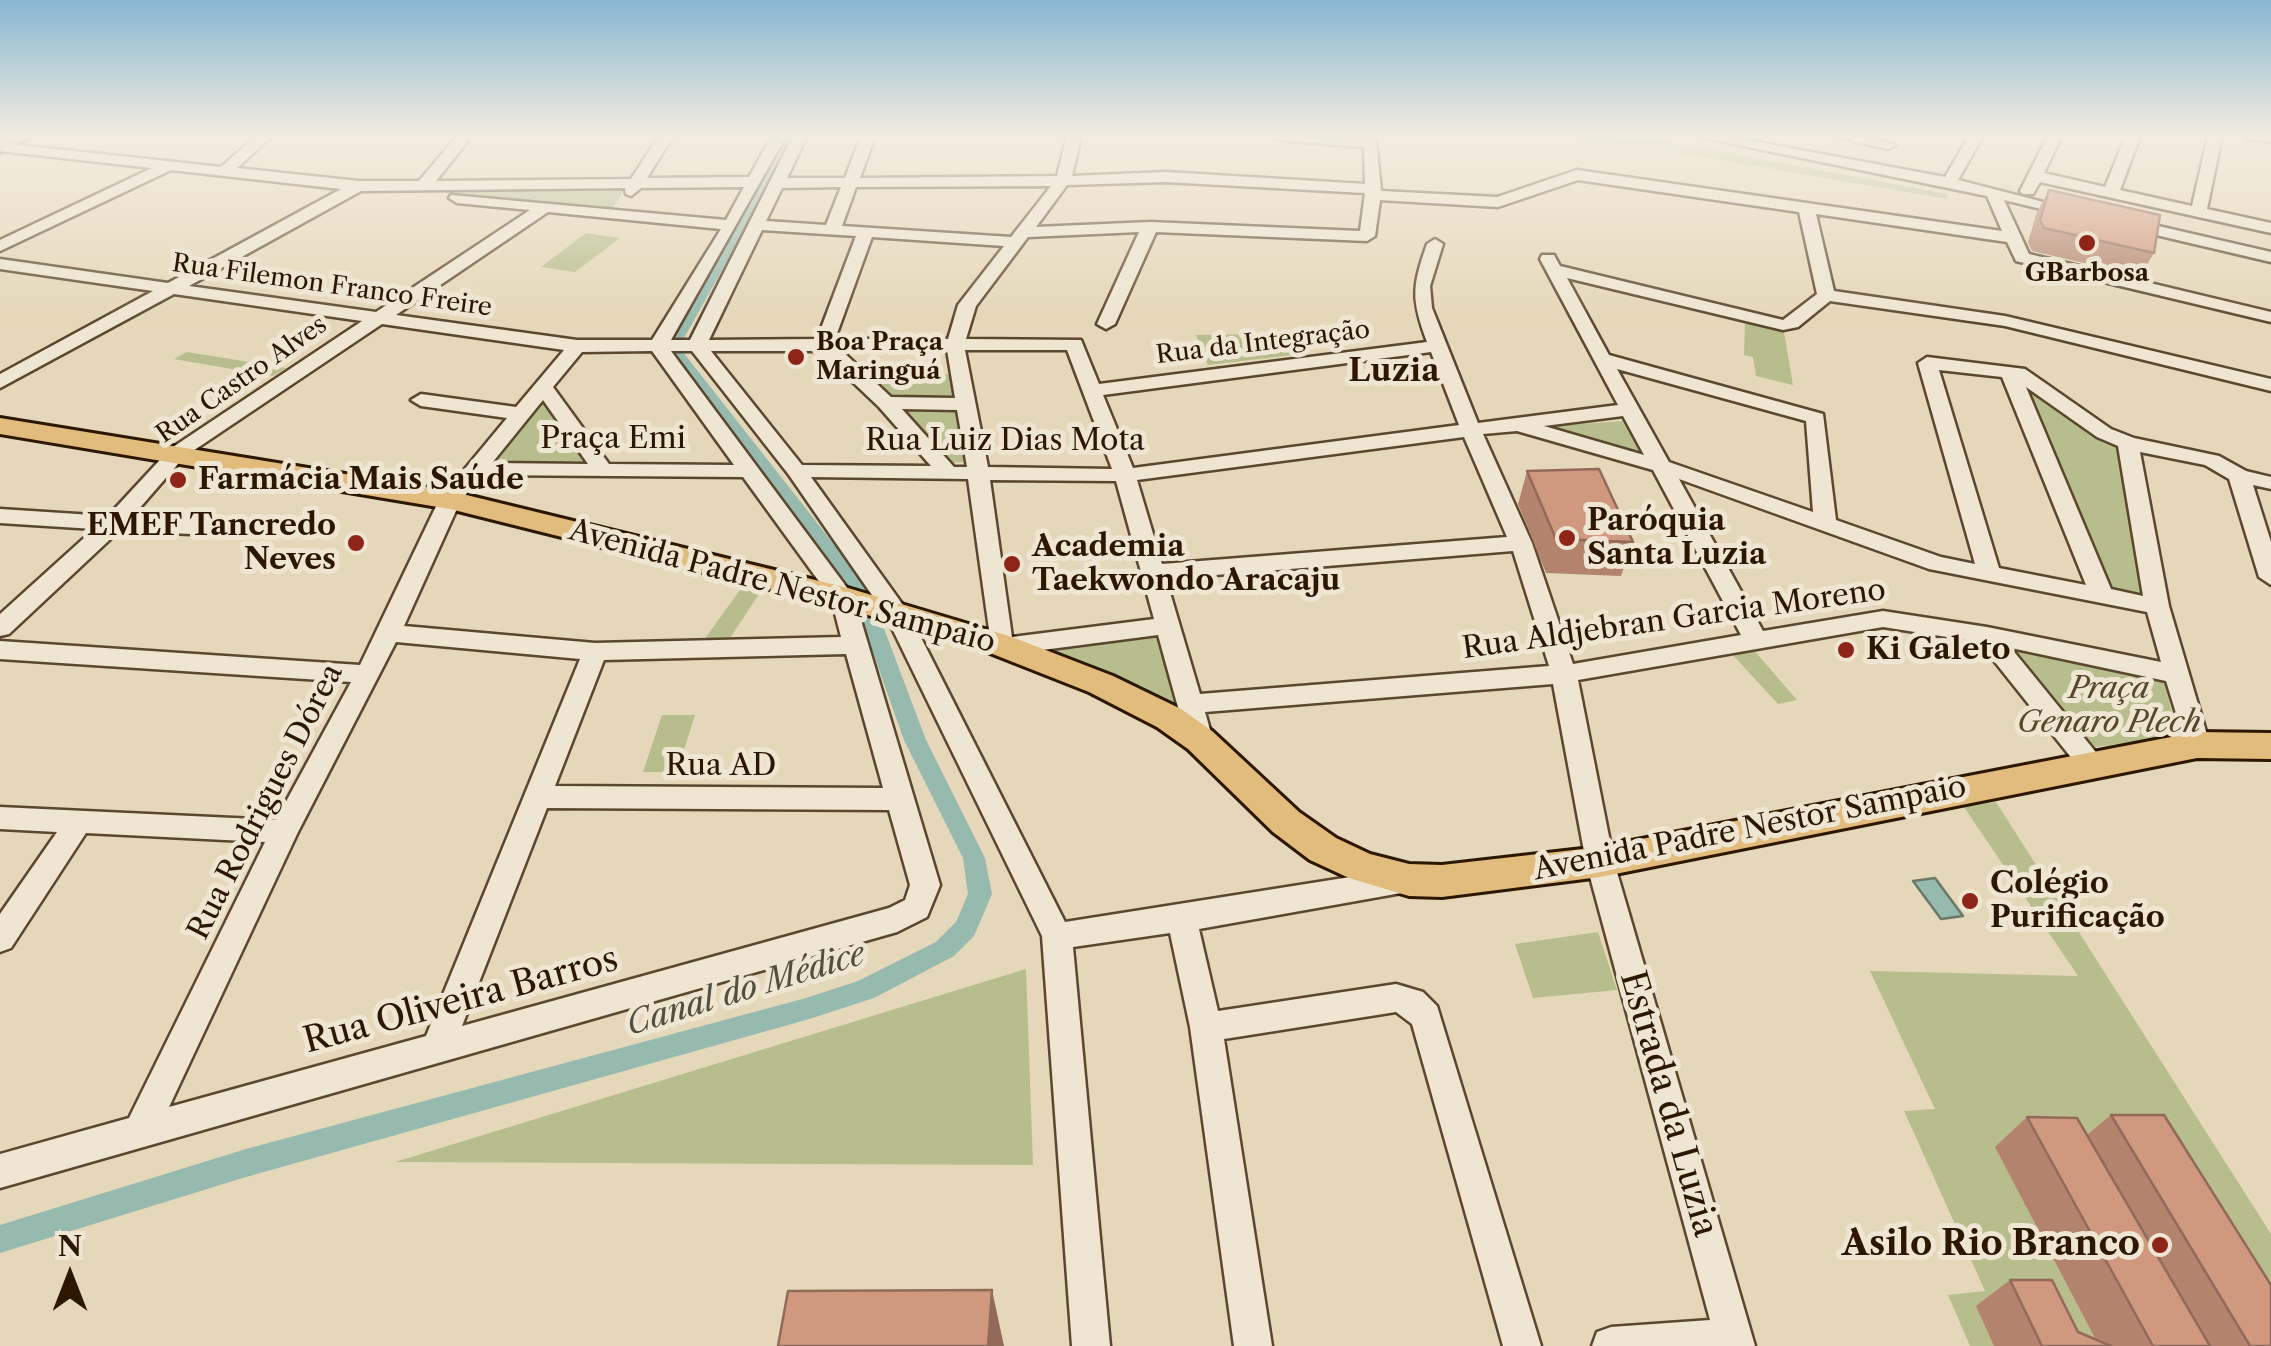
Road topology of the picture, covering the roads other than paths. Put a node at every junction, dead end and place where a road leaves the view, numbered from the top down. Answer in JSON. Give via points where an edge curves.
{"nodes":[{"id":1,"x":99,"y":199,"type":"edge"},
{"id":2,"x":334,"y":199,"type":"edge"},
{"id":3,"x":461,"y":199,"type":"edge"},
{"id":4,"x":626,"y":199,"type":"edge"},
{"id":5,"x":744,"y":199,"type":"edge"},
{"id":6,"x":768,"y":199,"type":"edge"},
{"id":7,"x":845,"y":199,"type":"edge"},
{"id":8,"x":1050,"y":199,"type":"edge"},
{"id":9,"x":1372,"y":199,"type":"edge"},
{"id":10,"x":1458,"y":199,"type":"edge"},
{"id":11,"x":1508,"y":199,"type":"edge"},
{"id":12,"x":1751,"y":199,"type":"edge"},
{"id":13,"x":1996,"y":199,"type":"edge"},
{"id":14,"x":2018,"y":199,"type":"edge"},
{"id":15,"x":2142,"y":199,"type":"edge"},
{"id":16,"x":2201,"y":199,"type":"edge"},
{"id":17,"x":2024,"y":200,"type":"joint"},
{"id":18,"x":1806,"y":206,"type":"junction"},
{"id":19,"x":542,"y":209,"type":"junction"},
{"id":20,"x":2198,"y":211,"type":"junction"},
{"id":21,"x":615,"y":216,"type":"junction"},
{"id":22,"x":2100,"y":218,"type":"edge"},
{"id":23,"x":2119,"y":222,"type":"edge"},
{"id":24,"x":731,"y":225,"type":"junction"},
{"id":25,"x":754,"y":225,"type":"junction"},
{"id":26,"x":1150,"y":227,"type":"junction"},
{"id":27,"x":2271,"y":228,"type":"edge"},
{"id":28,"x":832,"y":231,"type":"junction"},
{"id":29,"x":865,"y":234,"type":"junction"},
{"id":30,"x":1022,"y":236,"type":"junction"},
{"id":31,"x":2016,"y":238,"type":"junction"},
{"id":32,"x":1435,"y":244,"type":"dead end"},
{"id":33,"x":0,"y":246,"type":"edge"},
{"id":34,"x":2271,"y":257,"type":"edge"},
{"id":35,"x":0,"y":264,"type":"edge"},
{"id":36,"x":164,"y":289,"type":"junction"},
{"id":37,"x":1826,"y":295,"type":"junction"},
{"id":38,"x":2271,"y":317,"type":"edge"},
{"id":39,"x":376,"y":319,"type":"junction"},
{"id":40,"x":1106,"y":324,"type":"dead end"},
{"id":41,"x":696,"y":345,"type":"junction"},
{"id":42,"x":955,"y":345,"type":"junction"},
{"id":43,"x":577,"y":346,"type":"junction"},
{"id":44,"x":659,"y":346,"type":"junction"},
{"id":45,"x":1438,"y":346,"type":"junction"},
{"id":46,"x":827,"y":347,"type":"junction"},
{"id":47,"x":1604,"y":359,"type":"junction"},
{"id":48,"x":2010,"y":372,"type":"junction"},
{"id":49,"x":0,"y":382,"type":"edge"},
{"id":50,"x":2271,"y":385,"type":"edge"},
{"id":51,"x":544,"y":388,"type":"junction"},
{"id":52,"x":1094,"y":390,"type":"junction"},
{"id":53,"x":421,"y":400,"type":"dead end"},
{"id":54,"x":886,"y":403,"type":"junction"},
{"id":55,"x":964,"y":404,"type":"junction"},
{"id":56,"x":1630,"y":410,"type":"junction"},
{"id":57,"x":521,"y":414,"type":"junction"},
{"id":58,"x":1514,"y":424,"type":"junction"},
{"id":59,"x":0,"y":426,"type":"edge"},
{"id":60,"x":1470,"y":428,"type":"junction"},
{"id":61,"x":2128,"y":443,"type":"junction"},
{"id":62,"x":177,"y":453,"type":"junction"},
{"id":63,"x":1664,"y":467,"type":"junction"},
{"id":64,"x":602,"y":468,"type":"junction"},
{"id":65,"x":474,"y":469,"type":"junction"},
{"id":66,"x":796,"y":470,"type":"junction"},
{"id":67,"x":751,"y":471,"type":"junction"},
{"id":68,"x":947,"y":472,"type":"junction"},
{"id":69,"x":978,"y":472,"type":"junction"},
{"id":70,"x":1124,"y":475,"type":"junction"},
{"id":71,"x":2239,"y":476,"type":"junction"},
{"id":72,"x":2271,"y":483,"type":"edge"},
{"id":73,"x":450,"y":500,"type":"junction"},
{"id":74,"x":0,"y":516,"type":"edge"},
{"id":75,"x":1825,"y":522,"type":"junction"},
{"id":76,"x":113,"y":524,"type":"junction"},
{"id":77,"x":208,"y":530,"type":"dead end"},
{"id":78,"x":1521,"y":543,"type":"junction"},
{"id":79,"x":1154,"y":572,"type":"junction"},
{"id":80,"x":1989,"y":574,"type":"junction"},
{"id":81,"x":2271,"y":577,"type":"edge"},
{"id":82,"x":2101,"y":594,"type":"junction"},
{"id":83,"x":845,"y":597,"type":"junction"},
{"id":84,"x":2157,"y":606,"type":"junction"},
{"id":85,"x":893,"y":611,"type":"junction"},
{"id":86,"x":1168,"y":625,"type":"junction"},
{"id":87,"x":0,"y":628,"type":"edge"},
{"id":88,"x":388,"y":633,"type":"junction"},
{"id":89,"x":1987,"y":636,"type":"junction"},
{"id":90,"x":1755,"y":639,"type":"junction"},
{"id":91,"x":856,"y":645,"type":"junction"},
{"id":92,"x":1003,"y":646,"type":"junction"},
{"id":93,"x":0,"y":650,"type":"edge"},
{"id":94,"x":595,"y":652,"type":"junction"},
{"id":95,"x":368,"y":674,"type":"junction"},
{"id":96,"x":1564,"y":674,"type":"junction"},
{"id":97,"x":2174,"y":674,"type":"junction"},
{"id":98,"x":1190,"y":704,"type":"junction"},
{"id":99,"x":1200,"y":740,"type":"junction"},
{"id":100,"x":2197,"y":745,"type":"junction"},
{"id":101,"x":2271,"y":746,"type":"edge"},
{"id":102,"x":2090,"y":764,"type":"junction"},
{"id":103,"x":539,"y":797,"type":"junction"},
{"id":104,"x":902,"y":800,"type":"junction"},
{"id":105,"x":0,"y":818,"type":"edge"},
{"id":106,"x":78,"y":823,"type":"junction"},
{"id":107,"x":284,"y":832,"type":"junction"},
{"id":108,"x":1600,"y":862,"type":"junction"},
{"id":109,"x":1409,"y":880,"type":"junction"},
{"id":110,"x":1182,"y":920,"type":"junction"},
{"id":111,"x":1057,"y":936,"type":"junction"},
{"id":112,"x":0,"y":939,"type":"edge"},
{"id":113,"x":1206,"y":1027,"type":"junction"},
{"id":114,"x":438,"y":1047,"type":"junction"},
{"id":115,"x":140,"y":1134,"type":"junction"},
{"id":116,"x":0,"y":1172,"type":"edge"},
{"id":117,"x":1735,"y":1342,"type":"edge"},
{"id":118,"x":1091,"y":1346,"type":"edge"},
{"id":119,"x":1253,"y":1346,"type":"edge"},
{"id":120,"x":1522,"y":1346,"type":"edge"},
{"id":121,"x":1611,"y":1346,"type":"edge"}],
"edges":[{"from":1,"to":33,"type":"street"},
{"from":2,"to":36,"type":"street"},
{"from":3,"to":19,"type":"street"},
{"from":4,"to":21,"type":"street"},
{"from":5,"to":24,"type":"street"},
{"from":6,"to":25,"type":"street"},
{"from":7,"to":28,"type":"street"},
{"from":8,"to":30,"type":"street"},
{"from":9,"to":26,"type":"street","via":[[1362,237]]},
{"from":10,"to":11,"type":"street"},
{"from":12,"to":18,"type":"street"},
{"from":13,"to":31,"type":"street"},
{"from":14,"to":17,"type":"street"},
{"from":15,"to":20,"type":"street"},
{"from":16,"to":20,"type":"street"},
{"from":17,"to":22,"type":"street"},
{"from":18,"to":31,"type":"street"},
{"from":18,"to":37,"type":"street"},
{"from":19,"to":21,"type":"street"},
{"from":19,"to":39,"type":"street","name":"Rua Castro Alves"},
{"from":20,"to":27,"type":"street"},
{"from":21,"to":24,"type":"street"},
{"from":23,"to":34,"type":"street"},
{"from":24,"to":44,"type":"street"},
{"from":25,"to":28,"type":"street"},
{"from":25,"to":41,"type":"street"},
{"from":26,"to":30,"type":"street"},
{"from":26,"to":40,"type":"street"},
{"from":28,"to":29,"type":"street"},
{"from":29,"to":30,"type":"street"},
{"from":29,"to":46,"type":"street","via":[[825,334]]},
{"from":30,"to":42,"type":"street","via":[[966,305]]},
{"from":31,"to":38,"type":"street","via":[[2017,252],[2029,259]]},
{"from":32,"to":45,"type":"street","name":"Estrada da Luzia","via":[[1420,286]]},
{"from":35,"to":36,"type":"street","name":"Rua Filemon Franco Freire"},
{"from":36,"to":39,"type":"street","name":"Rua Filemon Franco Freire"},
{"from":36,"to":49,"type":"street"},
{"from":37,"to":47,"type":"street","via":[[1783,325],[1552,264]]},
{"from":37,"to":50,"type":"street","via":[[2005,321]]},
{"from":39,"to":43,"type":"street","name":"Rua Filemon Franco Freire"},
{"from":39,"to":62,"type":"street","name":"Rua Castro Alves"},
{"from":41,"to":44,"type":"street","name":"Rua Filemon Franco Freire"},
{"from":41,"to":46,"type":"street","name":"Rua Filemon Franco Freire"},
{"from":41,"to":66,"type":"street"},
{"from":42,"to":46,"type":"street","name":"Rua Filemon Franco Freire"},
{"from":42,"to":52,"type":"street","name":"Rua Filemon Franco Freire","via":[[1074,344]]},
{"from":42,"to":55,"type":"street"},
{"from":43,"to":44,"type":"street","name":"Rua Filemon Franco Freire"},
{"from":43,"to":51,"type":"street","name":"Rua Rodrigues Dórea"},
{"from":44,"to":67,"type":"street"},
{"from":45,"to":52,"type":"street","name":"Rua da Integração"},
{"from":45,"to":60,"type":"street","name":"Estrada da Luzia"},
{"from":46,"to":54,"type":"street"},
{"from":47,"to":56,"type":"street"},
{"from":47,"to":75,"type":"street","via":[[1816,418]]},
{"from":48,"to":61,"type":"street","via":[[2090,426]]},
{"from":48,"to":80,"type":"street","via":[[1924,364]]},
{"from":48,"to":82,"type":"street"},
{"from":51,"to":57,"type":"street","name":"Rua Rodrigues Dórea"},
{"from":51,"to":64,"type":"street"},
{"from":52,"to":70,"type":"street"},
{"from":53,"to":57,"type":"street"},
{"from":54,"to":55,"type":"street"},
{"from":54,"to":68,"type":"street"},
{"from":55,"to":69,"type":"street"},
{"from":56,"to":58,"type":"street","name":"Rua Luiz Dias Mota"},
{"from":56,"to":63,"type":"street"},
{"from":57,"to":65,"type":"street","name":"Rua Rodrigues Dórea"},
{"from":58,"to":60,"type":"street","name":"Rua Luiz Dias Mota"},
{"from":58,"to":63,"type":"street"},
{"from":59,"to":62,"type":"main road","name":"Avenida Padre Nestor Sampaio"},
{"from":60,"to":70,"type":"street","name":"Rua Luiz Dias Mota"},
{"from":60,"to":78,"type":"street","name":"Estrada da Luzia"},
{"from":61,"to":71,"type":"street","via":[[2212,460]]},
{"from":61,"to":84,"type":"street"},
{"from":62,"to":73,"type":"main road","name":"Avenida Padre Nestor Sampaio"},
{"from":62,"to":76,"type":"street","name":"Rua Castro Alves"},
{"from":63,"to":75,"type":"street"},
{"from":63,"to":90,"type":"street"},
{"from":64,"to":65,"type":"street","name":"Praça Emi"},
{"from":64,"to":67,"type":"street","name":"Praça Emi"},
{"from":65,"to":73,"type":"street","name":"Rua Rodrigues Dórea"},
{"from":66,"to":68,"type":"street","name":"Rua Luiz Dias Mota"},
{"from":66,"to":85,"type":"street"},
{"from":67,"to":83,"type":"street"},
{"from":68,"to":69,"type":"street","name":"Rua Luiz Dias Mota"},
{"from":69,"to":70,"type":"street","name":"Rua Luiz Dias Mota"},
{"from":69,"to":92,"type":"street"},
{"from":70,"to":79,"type":"street"},
{"from":71,"to":72,"type":"street"},
{"from":71,"to":81,"type":"street"},
{"from":73,"to":83,"type":"main road","name":"Avenida Padre Nestor Sampaio"},
{"from":73,"to":88,"type":"street","name":"Rua Rodrigues Dórea"},
{"from":74,"to":76,"type":"street"},
{"from":75,"to":80,"type":"street","via":[[1906,555]]},
{"from":76,"to":77,"type":"street"},
{"from":76,"to":87,"type":"street","name":"Rua Castro Alves"},
{"from":78,"to":79,"type":"street"},
{"from":78,"to":96,"type":"street","name":"Estrada da Luzia"},
{"from":79,"to":86,"type":"street"},
{"from":80,"to":82,"type":"street"},
{"from":82,"to":84,"type":"street"},
{"from":83,"to":85,"type":"main road","name":"Avenida Padre Nestor Sampaio"},
{"from":83,"to":91,"type":"street"},
{"from":84,"to":97,"type":"street"},
{"from":85,"to":92,"type":"main road","name":"Avenida Padre Nestor Sampaio"},
{"from":85,"to":111,"type":"street"},
{"from":86,"to":92,"type":"street"},
{"from":86,"to":98,"type":"street"},
{"from":88,"to":94,"type":"street"},
{"from":88,"to":95,"type":"street","name":"Rua Rodrigues Dórea"},
{"from":89,"to":90,"type":"street","name":"Rua Aldjebran Garcia Moreno","via":[[1883,620]]},
{"from":89,"to":97,"type":"street"},
{"from":89,"to":102,"type":"street"},
{"from":90,"to":96,"type":"street","name":"Rua Aldjebran Garcia Moreno"},
{"from":91,"to":94,"type":"street"},
{"from":91,"to":104,"type":"street"},
{"from":92,"to":99,"type":"main road","name":"Avenida Padre Nestor Sampaio","via":[[1101,684]]},
{"from":93,"to":95,"type":"street"},
{"from":94,"to":103,"type":"street"},
{"from":95,"to":107,"type":"street","name":"Rua Rodrigues Dórea"},
{"from":96,"to":98,"type":"street","name":"Rua Aldjebran Garcia Moreno"},
{"from":96,"to":108,"type":"street","name":"Estrada da Luzia"},
{"from":97,"to":100,"type":"street"},
{"from":98,"to":99,"type":"street"},
{"from":99,"to":109,"type":"main road","name":"Avenida Padre Nestor Sampaio","via":[[1323,849]]},
{"from":100,"to":101,"type":"main road","name":"Avenida Padre Nestor Sampaio"},
{"from":100,"to":102,"type":"main road","name":"Avenida Padre Nestor Sampaio"},
{"from":102,"to":108,"type":"main road","name":"Avenida Padre Nestor Sampaio"},
{"from":103,"to":104,"type":"street","name":"Rua AD"},
{"from":103,"to":114,"type":"street"},
{"from":104,"to":114,"type":"street","name":"Rua Oliveira Barros","via":[[926,884],[917,908],[897,919]]},
{"from":105,"to":106,"type":"street"},
{"from":106,"to":107,"type":"street"},
{"from":106,"to":112,"type":"street"},
{"from":107,"to":115,"type":"street","name":"Rua Rodrigues Dórea"},
{"from":108,"to":109,"type":"main road","name":"Avenida Padre Nestor Sampaio"},
{"from":108,"to":117,"type":"street","name":"Estrada da Luzia"},
{"from":109,"to":110,"type":"street"},
{"from":110,"to":111,"type":"street"},
{"from":110,"to":113,"type":"street"},
{"from":111,"to":118,"type":"street"},
{"from":113,"to":119,"type":"street"},
{"from":113,"to":120,"type":"street","via":[[1396,998],[1426,1016]]},
{"from":114,"to":115,"type":"street","name":"Rua Oliveira Barros"},
{"from":115,"to":116,"type":"street","name":"Rua Oliveira Barros"},
{"from":117,"to":121,"type":"street"}]}
